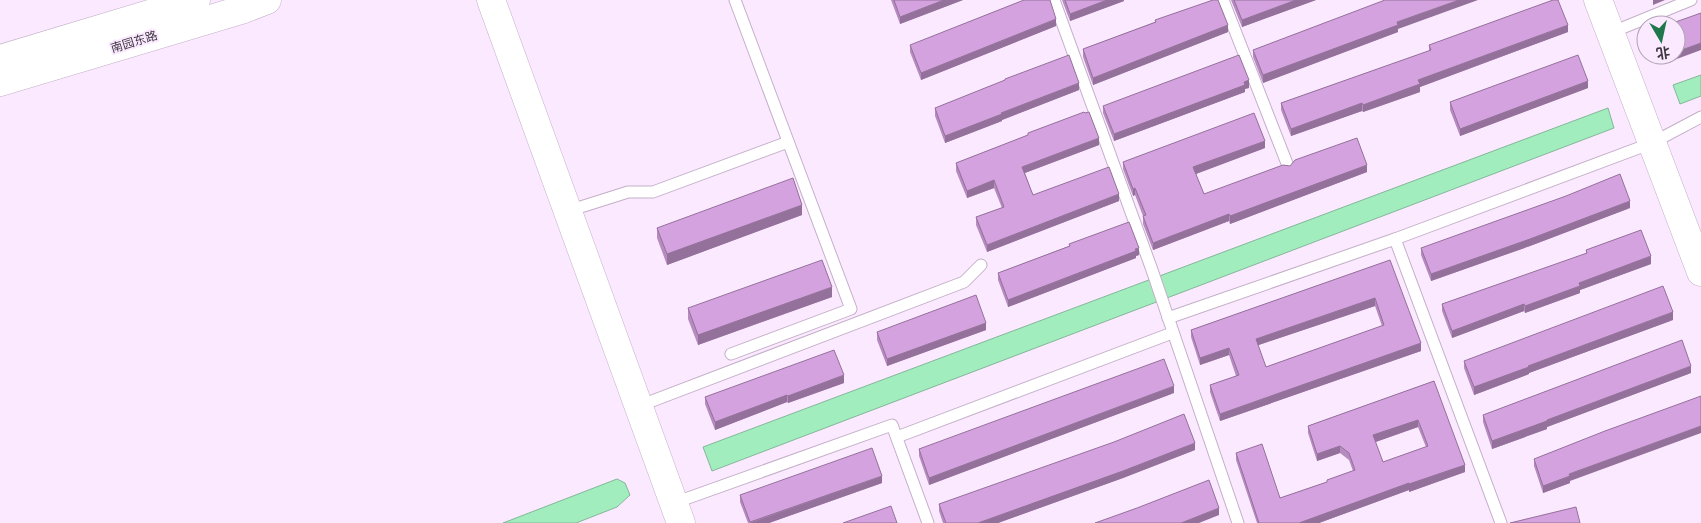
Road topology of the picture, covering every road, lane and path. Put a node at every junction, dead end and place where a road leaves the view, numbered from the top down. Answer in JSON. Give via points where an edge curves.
{"nodes":[{"id":1,"x":196,"y":0,"type":"edge"},
{"id":2,"x":267,"y":0,"type":"edge"},
{"id":3,"x":491,"y":0,"type":"edge"},
{"id":4,"x":735,"y":0,"type":"edge"},
{"id":5,"x":1054,"y":0,"type":"edge"},
{"id":6,"x":1223,"y":0,"type":"edge"},
{"id":7,"x":1598,"y":0,"type":"edge"},
{"id":8,"x":1691,"y":0,"type":"edge"},
{"id":9,"x":1610,"y":32,"type":"junction"},
{"id":10,"x":0,"y":59,"type":"edge"},
{"id":11,"x":0,"y":82,"type":"edge"},
{"id":12,"x":1701,"y":117,"type":"edge"},
{"id":13,"x":788,"y":142,"type":"junction"},
{"id":14,"x":1652,"y":143,"type":"junction"},
{"id":15,"x":1288,"y":166,"type":"edge"},
{"id":16,"x":568,"y":211,"type":"junction"},
{"id":17,"x":1395,"y":239,"type":"junction"},
{"id":18,"x":981,"y":265,"type":"dead end"},
{"id":19,"x":1701,"y":272,"type":"edge"},
{"id":20,"x":1168,"y":318,"type":"junction"},
{"id":21,"x":1172,"y":334,"type":"junction"},
{"id":22,"x":731,"y":354,"type":"dead end"},
{"id":23,"x":639,"y":406,"type":"junction"},
{"id":24,"x":897,"y":437,"type":"junction"},
{"id":25,"x":678,"y":513,"type":"edge"},
{"id":26,"x":928,"y":523,"type":"edge"},
{"id":27,"x":1238,"y":523,"type":"edge"},
{"id":28,"x":1501,"y":523,"type":"edge"}],
"edges":[{"from":1,"to":10,"type":"street","name":"南园东路"},
{"from":2,"to":11,"type":"street","name":"南园东路"},
{"from":3,"to":16,"type":"street"},
{"from":4,"to":13,"type":"lane"},
{"from":5,"to":20,"type":"lane"},
{"from":6,"to":15,"type":"lane"},
{"from":7,"to":9,"type":"street"},
{"from":8,"to":9,"type":"lane"},
{"from":9,"to":14,"type":"street"},
{"from":12,"to":14,"type":"lane"},
{"from":13,"to":16,"type":"lane","via":[[653,192],[628,192]]},
{"from":13,"to":22,"type":"lane","via":[[851,309]]},
{"from":14,"to":17,"type":"lane"},
{"from":14,"to":19,"type":"street"},
{"from":16,"to":23,"type":"street"},
{"from":17,"to":20,"type":"lane"},
{"from":17,"to":28,"type":"lane"},
{"from":18,"to":23,"type":"lane","via":[[964,282]]},
{"from":20,"to":21,"type":"lane"},
{"from":21,"to":24,"type":"lane"},
{"from":21,"to":27,"type":"lane"},
{"from":23,"to":25,"type":"street"},
{"from":24,"to":25,"type":"lane","via":[[892,425]]},
{"from":24,"to":26,"type":"lane"}]}
